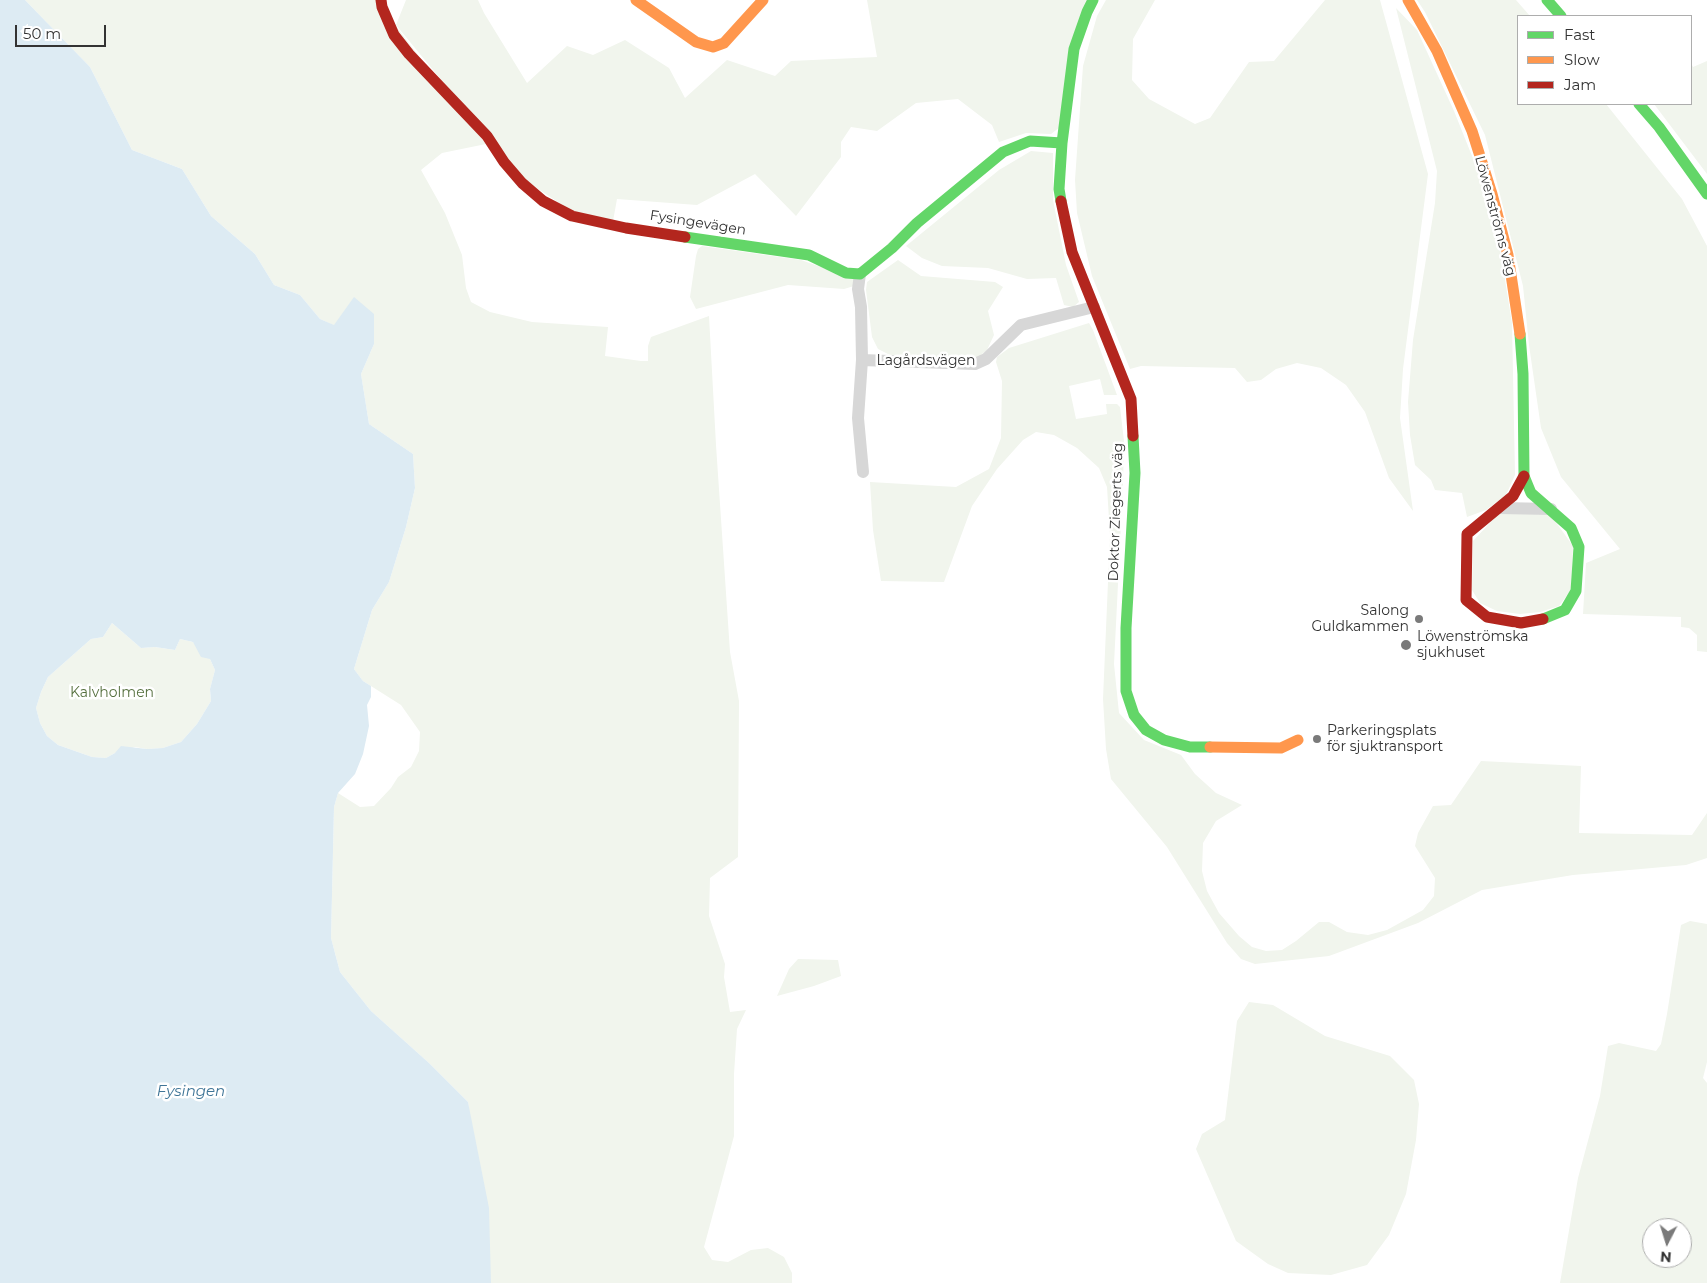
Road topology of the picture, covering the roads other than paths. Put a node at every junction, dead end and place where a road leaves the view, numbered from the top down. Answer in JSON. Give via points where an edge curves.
{"nodes":[{"id":1,"x":381,"y":0,"type":"edge"},
{"id":2,"x":636,"y":0,"type":"edge"},
{"id":3,"x":763,"y":0,"type":"edge"},
{"id":4,"x":1093,"y":0,"type":"edge"},
{"id":5,"x":1408,"y":0,"type":"edge"},
{"id":6,"x":1547,"y":0,"type":"edge"},
{"id":7,"x":1560,"y":15,"type":"edge"},
{"id":8,"x":1640,"y":105,"type":"edge"},
{"id":9,"x":1062,"y":143,"type":"junction"},
{"id":10,"x":1707,"y":194,"type":"edge"},
{"id":11,"x":860,"y":274,"type":"junction"},
{"id":12,"x":1094,"y":307,"type":"junction"},
{"id":13,"x":862,"y":360,"type":"junction"},
{"id":14,"x":863,"y":472,"type":"dead end"},
{"id":15,"x":1524,"y":476,"type":"junction"},
{"id":16,"x":1500,"y":508,"type":"junction"},
{"id":17,"x":1551,"y":509,"type":"junction"},
{"id":18,"x":1298,"y":740,"type":"dead end"}],
"edges":[{"from":1,"to":11,"type":"street","name":"Fysingevägen","via":[[394,35],[409,54],[487,136],[522,183],[543,201],[572,216],[626,228],[810,255],[846,273]]},
{"from":2,"to":3,"type":"street","via":[[696,42],[713,47],[724,43]]},
{"from":4,"to":9,"type":"street","name":"Doktor Ziegerts väg","via":[[1074,50]]},
{"from":5,"to":15,"type":"street","name":"Löwenströms väg","via":[[1437,51],[1472,131],[1508,255],[1523,374]]},
{"from":6,"to":7,"type":"street"},
{"from":8,"to":10,"type":"street"},
{"from":9,"to":11,"type":"street","via":[[1030,141],[1003,152]]},
{"from":9,"to":12,"type":"street","name":"Doktor Ziegerts väg","via":[[1059,189],[1072,252]]},
{"from":11,"to":13,"type":"street"},
{"from":12,"to":13,"type":"street","name":"Lagårdsvägen","via":[[1021,325],[986,359],[974,364]]},
{"from":12,"to":18,"type":"street","name":"Doktor Ziegerts väg","via":[[1131,399],[1135,473],[1126,628],[1126,691],[1134,715],[1146,730],[1164,740],[1190,747],[1281,748]]},
{"from":13,"to":14,"type":"street","via":[[858,418]]},
{"from":15,"to":16,"type":"street","name":"Löwenströms väg","via":[[1513,496]]},
{"from":15,"to":17,"type":"street","name":"Löwenströms väg","via":[[1530,494]]},
{"from":16,"to":17,"type":"street"},
{"from":16,"to":17,"type":"street","name":"Löwenströms väg","via":[[1467,534],[1466,600],[1487,617],[1521,623],[1545,619],[1566,610],[1576,591],[1579,548],[1571,528]]}]}
